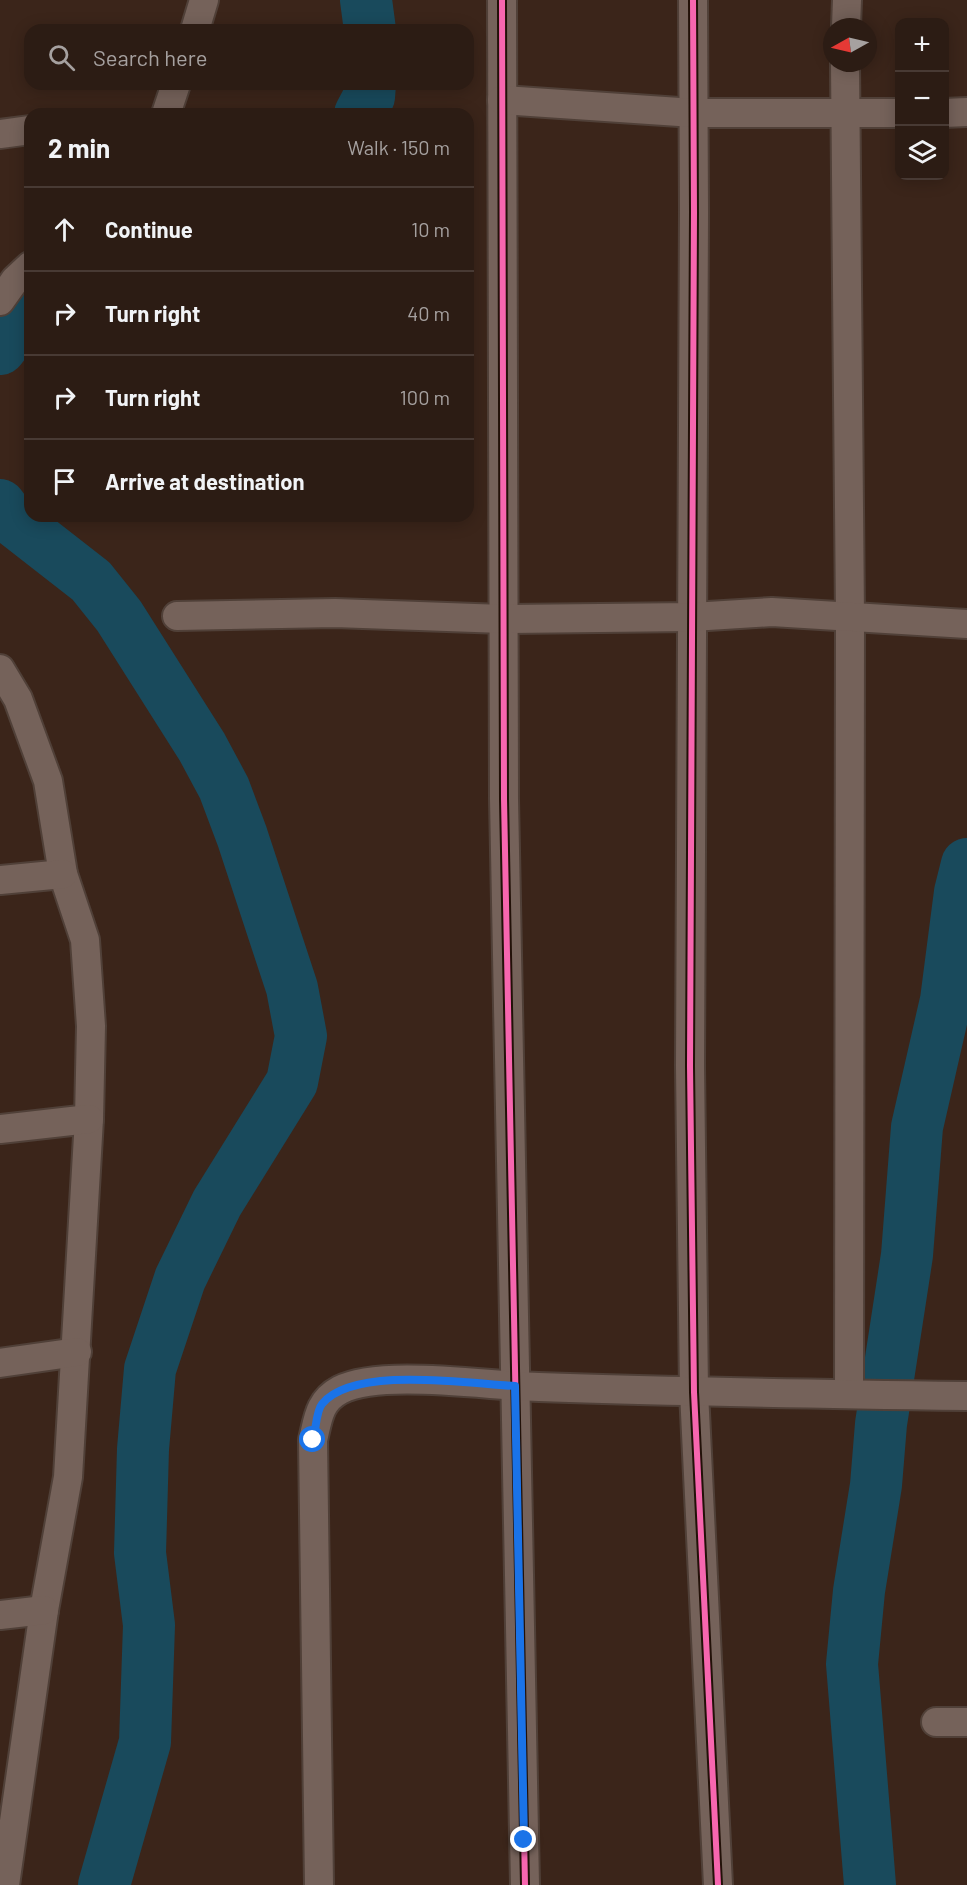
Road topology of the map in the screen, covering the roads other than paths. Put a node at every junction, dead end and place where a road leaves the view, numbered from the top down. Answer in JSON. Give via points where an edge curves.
{"nodes":[{"id":1,"x":204,"y":0,"type":"edge"},
{"id":2,"x":502,"y":0,"type":"edge"},
{"id":3,"x":693,"y":0,"type":"edge"},
{"id":4,"x":847,"y":0,"type":"edge"},
{"id":5,"x":846,"y":18,"type":"edge"},
{"id":6,"x":197,"y":24,"type":"edge"},
{"id":7,"x":845,"y":72,"type":"edge"},
{"id":8,"x":173,"y":90,"type":"edge"},
{"id":9,"x":502,"y":100,"type":"junction"},
{"id":10,"x":164,"y":108,"type":"edge"},
{"id":11,"x":694,"y":112,"type":"junction"},
{"id":12,"x":967,"y":112,"type":"edge"},
{"id":13,"x":895,"y":113,"type":"edge"},
{"id":14,"x":949,"y":113,"type":"edge"},
{"id":15,"x":844,"y":114,"type":"junction"},
{"id":16,"x":24,"y":131,"type":"edge"},
{"id":17,"x":0,"y":134,"type":"edge"},
{"id":18,"x":24,"y":272,"type":"edge"},
{"id":19,"x":0,"y":301,"type":"edge"},
{"id":20,"x":177,"y":616,"type":"dead end"},
{"id":21,"x":850,"y":617,"type":"junction"},
{"id":22,"x":692,"y":618,"type":"junction"},
{"id":23,"x":503,"y":619,"type":"junction"},
{"id":24,"x":967,"y":624,"type":"edge"},
{"id":25,"x":0,"y":669,"type":"edge"},
{"id":26,"x":63,"y":874,"type":"junction"},
{"id":27,"x":0,"y":880,"type":"edge"},
{"id":28,"x":89,"y":1119,"type":"junction"},
{"id":29,"x":0,"y":1129,"type":"edge"},
{"id":30,"x":77,"y":1352,"type":"junction"},
{"id":31,"x":0,"y":1363,"type":"edge"},
{"id":32,"x":515,"y":1386,"type":"junction"},
{"id":33,"x":694,"y":1392,"type":"junction"},
{"id":34,"x":849,"y":1393,"type":"junction"},
{"id":35,"x":967,"y":1396,"type":"edge"},
{"id":36,"x":44,"y":1610,"type":"junction"},
{"id":37,"x":0,"y":1615,"type":"edge"},
{"id":38,"x":936,"y":1722,"type":"dead end"},
{"id":39,"x":967,"y":1722,"type":"edge"},
{"id":40,"x":5,"y":1854,"type":"edge"},
{"id":41,"x":5,"y":1885,"type":"edge"},
{"id":42,"x":319,"y":1885,"type":"edge"},
{"id":43,"x":525,"y":1885,"type":"edge"},
{"id":44,"x":718,"y":1885,"type":"edge"}],
"edges":[{"from":1,"to":6,"type":"street"},
{"from":2,"to":9,"type":"street"},
{"from":3,"to":11,"type":"street"},
{"from":4,"to":5,"type":"street"},
{"from":7,"to":15,"type":"street"},
{"from":8,"to":10,"type":"street"},
{"from":9,"to":11,"type":"street"},
{"from":9,"to":23,"type":"street"},
{"from":11,"to":15,"type":"street"},
{"from":11,"to":22,"type":"street"},
{"from":12,"to":14,"type":"street"},
{"from":13,"to":15,"type":"street"},
{"from":15,"to":21,"type":"street"},
{"from":16,"to":17,"type":"street"},
{"from":18,"to":19,"type":"street"},
{"from":20,"to":23,"type":"street","via":[[335,613]]},
{"from":21,"to":22,"type":"street","via":[[772,612]]},
{"from":21,"to":24,"type":"street"},
{"from":21,"to":34,"type":"street"},
{"from":22,"to":23,"type":"street"},
{"from":22,"to":33,"type":"street","via":[[690,1066]]},
{"from":23,"to":32,"type":"street"},
{"from":25,"to":26,"type":"street","via":[[18,699],[48,781]]},
{"from":26,"to":27,"type":"street"},
{"from":26,"to":28,"type":"street","via":[[85,940],[91,1026]]},
{"from":28,"to":29,"type":"street"},
{"from":28,"to":30,"type":"street"},
{"from":30,"to":31,"type":"street"},
{"from":30,"to":36,"type":"street","via":[[68,1477]]},
{"from":32,"to":33,"type":"street"},
{"from":32,"to":42,"type":"street","via":[[386,1379],[341,1390],[321,1405],[313,1440]]},
{"from":32,"to":43,"type":"street"},
{"from":33,"to":34,"type":"street"},
{"from":33,"to":44,"type":"street"},
{"from":34,"to":35,"type":"street"},
{"from":36,"to":37,"type":"street"},
{"from":36,"to":40,"type":"street"},
{"from":38,"to":39,"type":"street"},
{"from":40,"to":41,"type":"street"}]}
